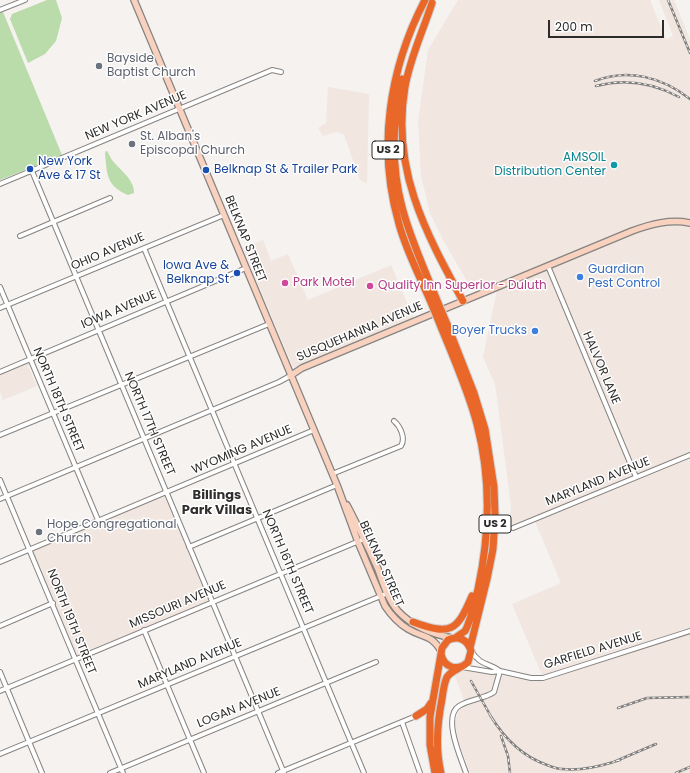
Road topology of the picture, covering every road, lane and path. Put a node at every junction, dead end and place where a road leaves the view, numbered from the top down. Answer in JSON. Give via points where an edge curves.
{"nodes":[{"id":1,"x":22,"y":0,"type":"edge"},
{"id":2,"x":135,"y":0,"type":"edge"},
{"id":3,"x":430,"y":1,"type":"edge"},
{"id":4,"x":0,"y":10,"type":"edge"},
{"id":5,"x":281,"y":72,"type":"dead end"},
{"id":6,"x":179,"y":108,"type":"junction"},
{"id":7,"x":32,"y":170,"type":"junction"},
{"id":8,"x":0,"y":184,"type":"edge"},
{"id":9,"x":110,"y":198,"type":"dead end"},
{"id":10,"x":224,"y":215,"type":"junction"},
{"id":11,"x":53,"y":221,"type":"junction"},
{"id":12,"x":690,"y":224,"type":"edge"},
{"id":13,"x":20,"y":236,"type":"dead end"},
{"id":14,"x":144,"y":248,"type":"junction"},
{"id":15,"x":548,"y":266,"type":"junction"},
{"id":16,"x":246,"y":268,"type":"junction"},
{"id":17,"x":76,"y":276,"type":"junction"},
{"id":18,"x":0,"y":288,"type":"edge"},
{"id":19,"x":167,"y":301,"type":"junction"},
{"id":20,"x":463,"y":301,"type":"junction"},
{"id":21,"x":7,"y":305,"type":"junction"},
{"id":22,"x":0,"y":308,"type":"edge"},
{"id":23,"x":269,"y":324,"type":"junction"},
{"id":24,"x":444,"y":326,"type":"junction"},
{"id":25,"x":98,"y":330,"type":"junction"},
{"id":26,"x":190,"y":356,"type":"junction"},
{"id":27,"x":30,"y":359,"type":"junction"},
{"id":28,"x":0,"y":372,"type":"edge"},
{"id":29,"x":290,"y":376,"type":"junction"},
{"id":30,"x":121,"y":384,"type":"junction"},
{"id":31,"x":212,"y":410,"type":"junction"},
{"id":32,"x":53,"y":413,"type":"junction"},
{"id":33,"x":394,"y":421,"type":"dead end"},
{"id":34,"x":314,"y":430,"type":"junction"},
{"id":35,"x":0,"y":435,"type":"edge"},
{"id":36,"x":144,"y":439,"type":"junction"},
{"id":37,"x":690,"y":455,"type":"edge"},
{"id":38,"x":236,"y":464,"type":"junction"},
{"id":39,"x":76,"y":467,"type":"junction"},
{"id":40,"x":332,"y":474,"type":"junction"},
{"id":41,"x":636,"y":477,"type":"junction"},
{"id":42,"x":0,"y":480,"type":"edge"},
{"id":43,"x":337,"y":485,"type":"junction"},
{"id":44,"x":167,"y":493,"type":"junction"},
{"id":45,"x":7,"y":496,"type":"junction"},
{"id":46,"x":0,"y":499,"type":"edge"},
{"id":47,"x":258,"y":518,"type":"junction"},
{"id":48,"x":98,"y":520,"type":"junction"},
{"id":49,"x":513,"y":528,"type":"dead end"},
{"id":50,"x":364,"y":539,"type":"junction"},
{"id":51,"x":358,"y":542,"type":"junction"},
{"id":52,"x":189,"y":547,"type":"junction"},
{"id":53,"x":30,"y":549,"type":"junction"},
{"id":54,"x":0,"y":562,"type":"edge"},
{"id":55,"x":281,"y":573,"type":"junction"},
{"id":56,"x":480,"y":577,"type":"junction"},
{"id":57,"x":388,"y":592,"type":"junction"},
{"id":58,"x":380,"y":595,"type":"junction"},
{"id":59,"x":212,"y":602,"type":"junction"},
{"id":60,"x":53,"y":603,"type":"junction"},
{"id":61,"x":413,"y":622,"type":"junction"},
{"id":62,"x":0,"y":626,"type":"edge"},
{"id":63,"x":304,"y":628,"type":"junction"},
{"id":64,"x":144,"y":630,"type":"junction"},
{"id":65,"x":690,"y":632,"type":"edge"},
{"id":66,"x":454,"y":638,"type":"junction"},
{"id":67,"x":471,"y":650,"type":"junction"},
{"id":68,"x":441,"y":653,"type":"junction"},
{"id":69,"x":235,"y":656,"type":"junction"},
{"id":70,"x":76,"y":660,"type":"junction"},
{"id":71,"x":376,"y":662,"type":"dead end"},
{"id":72,"x":461,"y":667,"type":"junction"},
{"id":73,"x":500,"y":671,"type":"junction"},
{"id":74,"x":0,"y":672,"type":"edge"},
{"id":75,"x":326,"y":683,"type":"junction"},
{"id":76,"x":167,"y":685,"type":"junction"},
{"id":77,"x":7,"y":688,"type":"junction"},
{"id":78,"x":0,"y":691,"type":"edge"},
{"id":79,"x":433,"y":699,"type":"junction"},
{"id":80,"x":258,"y":711,"type":"junction"},
{"id":81,"x":98,"y":713,"type":"junction"},
{"id":82,"x":416,"y":716,"type":"junction"},
{"id":83,"x":402,"y":722,"type":"junction"},
{"id":84,"x":430,"y":727,"type":"junction"},
{"id":85,"x":190,"y":739,"type":"junction"},
{"id":86,"x":30,"y":742,"type":"junction"},
{"id":87,"x":351,"y":743,"type":"junction"},
{"id":88,"x":0,"y":754,"type":"edge"},
{"id":89,"x":122,"y":771,"type":"edge"},
{"id":90,"x":284,"y":772,"type":"edge"},
{"id":91,"x":42,"y":773,"type":"edge"},
{"id":92,"x":110,"y":773,"type":"edge"},
{"id":93,"x":204,"y":773,"type":"edge"},
{"id":94,"x":278,"y":773,"type":"edge"},
{"id":95,"x":364,"y":773,"type":"edge"},
{"id":96,"x":420,"y":773,"type":"edge"},
{"id":97,"x":435,"y":773,"type":"edge"},
{"id":98,"x":441,"y":773,"type":"edge"},
{"id":99,"x":466,"y":773,"type":"edge"}],
"edges":[{"from":1,"to":4,"type":"street"},
{"from":2,"to":6,"type":"street","name":"BELKNAP STREET"},
{"from":3,"to":20,"type":"highway","via":[[405,87],[402,115],[403,152],[410,188],[422,220]]},
{"from":3,"to":24,"type":"highway","number":"US 2","bridge":true,"via":[[408,35],[393,87],[388,122],[388,155],[399,224]]},
{"from":5,"to":6,"type":"street","name":"NEW YORK AVENUE","via":[[272,70]]},
{"from":6,"to":7,"type":"street","name":"NEW YORK AVENUE"},
{"from":6,"to":10,"type":"street","name":"BELKNAP STREET"},
{"from":7,"to":8,"type":"street","name":"NEW YORK AVENUE"},
{"from":7,"to":11,"type":"street","name":"NORTH 17TH STREET"},
{"from":9,"to":11,"type":"street"},
{"from":10,"to":14,"type":"street","name":"OHIO AVENUE"},
{"from":10,"to":16,"type":"street","name":"BELKNAP STREET"},
{"from":11,"to":13,"type":"street"},
{"from":11,"to":17,"type":"street","name":"NORTH 17TH STREET"},
{"from":12,"to":15,"type":"street","name":"SUSQUEHANNA AVENUE","via":[[671,222],[645,226]]},
{"from":14,"to":17,"type":"street","name":"OHIO AVENUE"},
{"from":14,"to":19,"type":"street","name":"NORTH 16TH STREET"},
{"from":15,"to":20,"type":"street","name":"SUSQUEHANNA AVENUE"},
{"from":15,"to":41,"type":"street","name":"HALVOR LANE"},
{"from":16,"to":19,"type":"street","name":"IOWA AVENUE"},
{"from":16,"to":23,"type":"street","name":"BELKNAP STREET"},
{"from":17,"to":21,"type":"street","name":"OHIO AVENUE"},
{"from":17,"to":25,"type":"street","name":"NORTH 17TH STREET"},
{"from":18,"to":21,"type":"street","name":"NORTH 18TH STREET"},
{"from":19,"to":25,"type":"street","name":"IOWA AVENUE"},
{"from":19,"to":26,"type":"street","name":"NORTH 16TH STREET"},
{"from":20,"to":29,"type":"street","name":"SUSQUEHANNA AVENUE","via":[[302,368]]},
{"from":21,"to":22,"type":"street","name":"OHIO AVENUE"},
{"from":21,"to":27,"type":"street","name":"NORTH 18TH STREET"},
{"from":23,"to":26,"type":"street"},
{"from":23,"to":29,"type":"street","name":"BELKNAP STREET"},
{"from":24,"to":56,"type":"highway","number":"US 2","via":[[472,407],[484,460],[487,530]]},
{"from":24,"to":67,"type":"highway","number":"US 2","via":[[474,393],[485,429],[494,487],[493,549]]},
{"from":25,"to":27,"type":"street","name":"IOWA AVENUE"},
{"from":25,"to":30,"type":"street","name":"NORTH 17TH STREET"},
{"from":26,"to":30,"type":"street"},
{"from":26,"to":31,"type":"street","name":"NORTH 16TH STREET"},
{"from":27,"to":28,"type":"street","name":"IOWA AVENUE"},
{"from":27,"to":32,"type":"street","name":"NORTH 18TH STREET"},
{"from":29,"to":31,"type":"street","name":"SUSQUEHANNA AVENUE"},
{"from":29,"to":34,"type":"street","name":"BELKNAP STREET"},
{"from":30,"to":32,"type":"street"},
{"from":30,"to":36,"type":"street","name":"NORTH 17TH STREET"},
{"from":31,"to":36,"type":"street","name":"SUSQUEHANNA AVENUE"},
{"from":31,"to":38,"type":"street","name":"NORTH 16TH STREET"},
{"from":32,"to":35,"type":"street"},
{"from":32,"to":39,"type":"street","name":"NORTH 18TH STREET"},
{"from":33,"to":40,"type":"street","via":[[404,439],[402,446]]},
{"from":34,"to":38,"type":"street","name":"WYOMING AVENUE"},
{"from":34,"to":40,"type":"street","name":"BELKNAP STREET"},
{"from":36,"to":39,"type":"street","name":"SUSQUEHANNA AVENUE"},
{"from":36,"to":44,"type":"street","name":"NORTH 17TH STREET"},
{"from":37,"to":41,"type":"street","name":"MARYLAND AVENUE"},
{"from":38,"to":44,"type":"street","name":"WYOMING AVENUE"},
{"from":38,"to":47,"type":"street","name":"NORTH 16TH STREET"},
{"from":39,"to":45,"type":"street","name":"SUSQUEHANNA AVENUE"},
{"from":39,"to":48,"type":"street","name":"NORTH 18TH STREET"},
{"from":40,"to":43,"type":"street","name":"BELKNAP STREET"},
{"from":41,"to":49,"type":"street","name":"MARYLAND AVENUE"},
{"from":42,"to":45,"type":"street","name":"NORTH 19TH STREET"},
{"from":43,"to":47,"type":"street"},
{"from":43,"to":50,"type":"street","name":"BELKNAP STREET"},
{"from":43,"to":51,"type":"street","name":"BELKNAP STREET"},
{"from":44,"to":48,"type":"street","name":"WYOMING AVENUE"},
{"from":44,"to":52,"type":"street","name":"NORTH 17TH STREET"},
{"from":45,"to":46,"type":"street","name":"SUSQUEHANNA AVENUE"},
{"from":45,"to":53,"type":"street","name":"NORTH 19TH STREET"},
{"from":47,"to":52,"type":"street"},
{"from":47,"to":55,"type":"street","name":"NORTH 16TH STREET"},
{"from":48,"to":53,"type":"street","name":"WYOMING AVENUE"},
{"from":50,"to":51,"type":"street","name":"MISSOURI AVENUE"},
{"from":50,"to":57,"type":"street","name":"BELKNAP STREET"},
{"from":51,"to":55,"type":"street","name":"MISSOURI AVENUE"},
{"from":51,"to":58,"type":"street","name":"BELKNAP STREET"},
{"from":52,"to":59,"type":"street","name":"NORTH 17TH STREET"},
{"from":53,"to":54,"type":"street","name":"WYOMING AVENUE"},
{"from":53,"to":60,"type":"street","name":"NORTH 19TH STREET"},
{"from":55,"to":59,"type":"street","name":"MISSOURI AVENUE"},
{"from":55,"to":63,"type":"street","name":"NORTH 16TH STREET"},
{"from":56,"to":61,"type":"highway","via":[[462,618],[454,627],[429,628]]},
{"from":56,"to":66,"type":"highway","number":"US 2","via":[[468,627]]},
{"from":57,"to":58,"type":"street","name":"MARYLAND AVENUE"},
{"from":57,"to":61,"type":"street","name":"BELKNAP STREET","via":[[398,610]]},
{"from":58,"to":63,"type":"street","name":"MARYLAND AVENUE"},
{"from":58,"to":68,"type":"street","name":"BELKNAP STREET","via":[[396,620],[407,629],[432,639],[437,643]]},
{"from":59,"to":64,"type":"street","name":"MISSOURI AVENUE"},
{"from":59,"to":69,"type":"street","name":"NORTH 17TH STREET"},
{"from":60,"to":62,"type":"street"},
{"from":60,"to":70,"type":"street","name":"NORTH 19TH STREET"},
{"from":61,"to":66,"type":"street","name":"BELKNAP STREET","via":[[429,632]]},
{"from":63,"to":69,"type":"street","name":"MARYLAND AVENUE"},
{"from":63,"to":75,"type":"street","name":"NORTH 16TH STREET"},
{"from":64,"to":70,"type":"street","name":"MISSOURI AVENUE"},
{"from":64,"to":76,"type":"street"},
{"from":65,"to":73,"type":"street","name":"GARFIELD AVENUE","via":[[547,677],[531,678]]},
{"from":66,"to":67,"type":"highway","via":[[463,640]]},
{"from":66,"to":68,"type":"highway","number":"US 2","via":[[446,642]]},
{"from":67,"to":72,"type":"highway","number":"US 2","via":[[468,662]]},
{"from":67,"to":73,"type":"street","name":"GARFIELD AVENUE","via":[[481,662]]},
{"from":68,"to":72,"type":"highway","via":[[447,665]]},
{"from":68,"to":79,"type":"highway","number":"US 2"},
{"from":69,"to":76,"type":"street","name":"MARYLAND AVENUE"},
{"from":69,"to":80,"type":"street","name":"NORTH 17TH STREET"},
{"from":70,"to":77,"type":"street","name":"MISSOURI AVENUE"},
{"from":70,"to":81,"type":"street","name":"NORTH 19TH STREET"},
{"from":71,"to":75,"type":"street","name":"LOGAN AVENUE"},
{"from":72,"to":73,"type":"street","name":"GARFIELD AVENUE"},
{"from":72,"to":98,"type":"highway","number":"US 2","via":[[450,673],[447,678],[439,712],[437,745]]},
{"from":73,"to":99,"type":"street","via":[[494,692],[460,705],[455,710],[453,732]]},
{"from":74,"to":77,"type":"street"},
{"from":75,"to":80,"type":"street","name":"LOGAN AVENUE"},
{"from":75,"to":87,"type":"street","name":"NORTH 16TH STREET"},
{"from":76,"to":81,"type":"street","name":"MARYLAND AVENUE"},
{"from":76,"to":85,"type":"street"},
{"from":77,"to":78,"type":"street","name":"MISSOURI AVENUE"},
{"from":77,"to":86,"type":"street"},
{"from":79,"to":82,"type":"highway","via":[[426,709]]},
{"from":79,"to":84,"type":"highway","number":"US 2"},
{"from":80,"to":85,"type":"street","name":"LOGAN AVENUE"},
{"from":80,"to":90,"type":"street","name":"NORTH 17TH STREET"},
{"from":81,"to":86,"type":"street","name":"MARYLAND AVENUE"},
{"from":81,"to":89,"type":"street","name":"NORTH 19TH STREET"},
{"from":82,"to":83,"type":"street"},
{"from":82,"to":84,"type":"highway","via":[[425,719]]},
{"from":83,"to":87,"type":"street"},
{"from":83,"to":96,"type":"street"},
{"from":84,"to":97,"type":"highway","number":"US 2","via":[[431,755]]},
{"from":85,"to":89,"type":"street","name":"LOGAN AVENUE"},
{"from":85,"to":93,"type":"street"},
{"from":86,"to":88,"type":"street","name":"MARYLAND AVENUE"},
{"from":86,"to":91,"type":"street"},
{"from":87,"to":90,"type":"street"},
{"from":87,"to":95,"type":"street","name":"NORTH 16TH STREET"},
{"from":89,"to":92,"type":"street","name":"LOGAN AVENUE"},
{"from":90,"to":94,"type":"street"}]}
